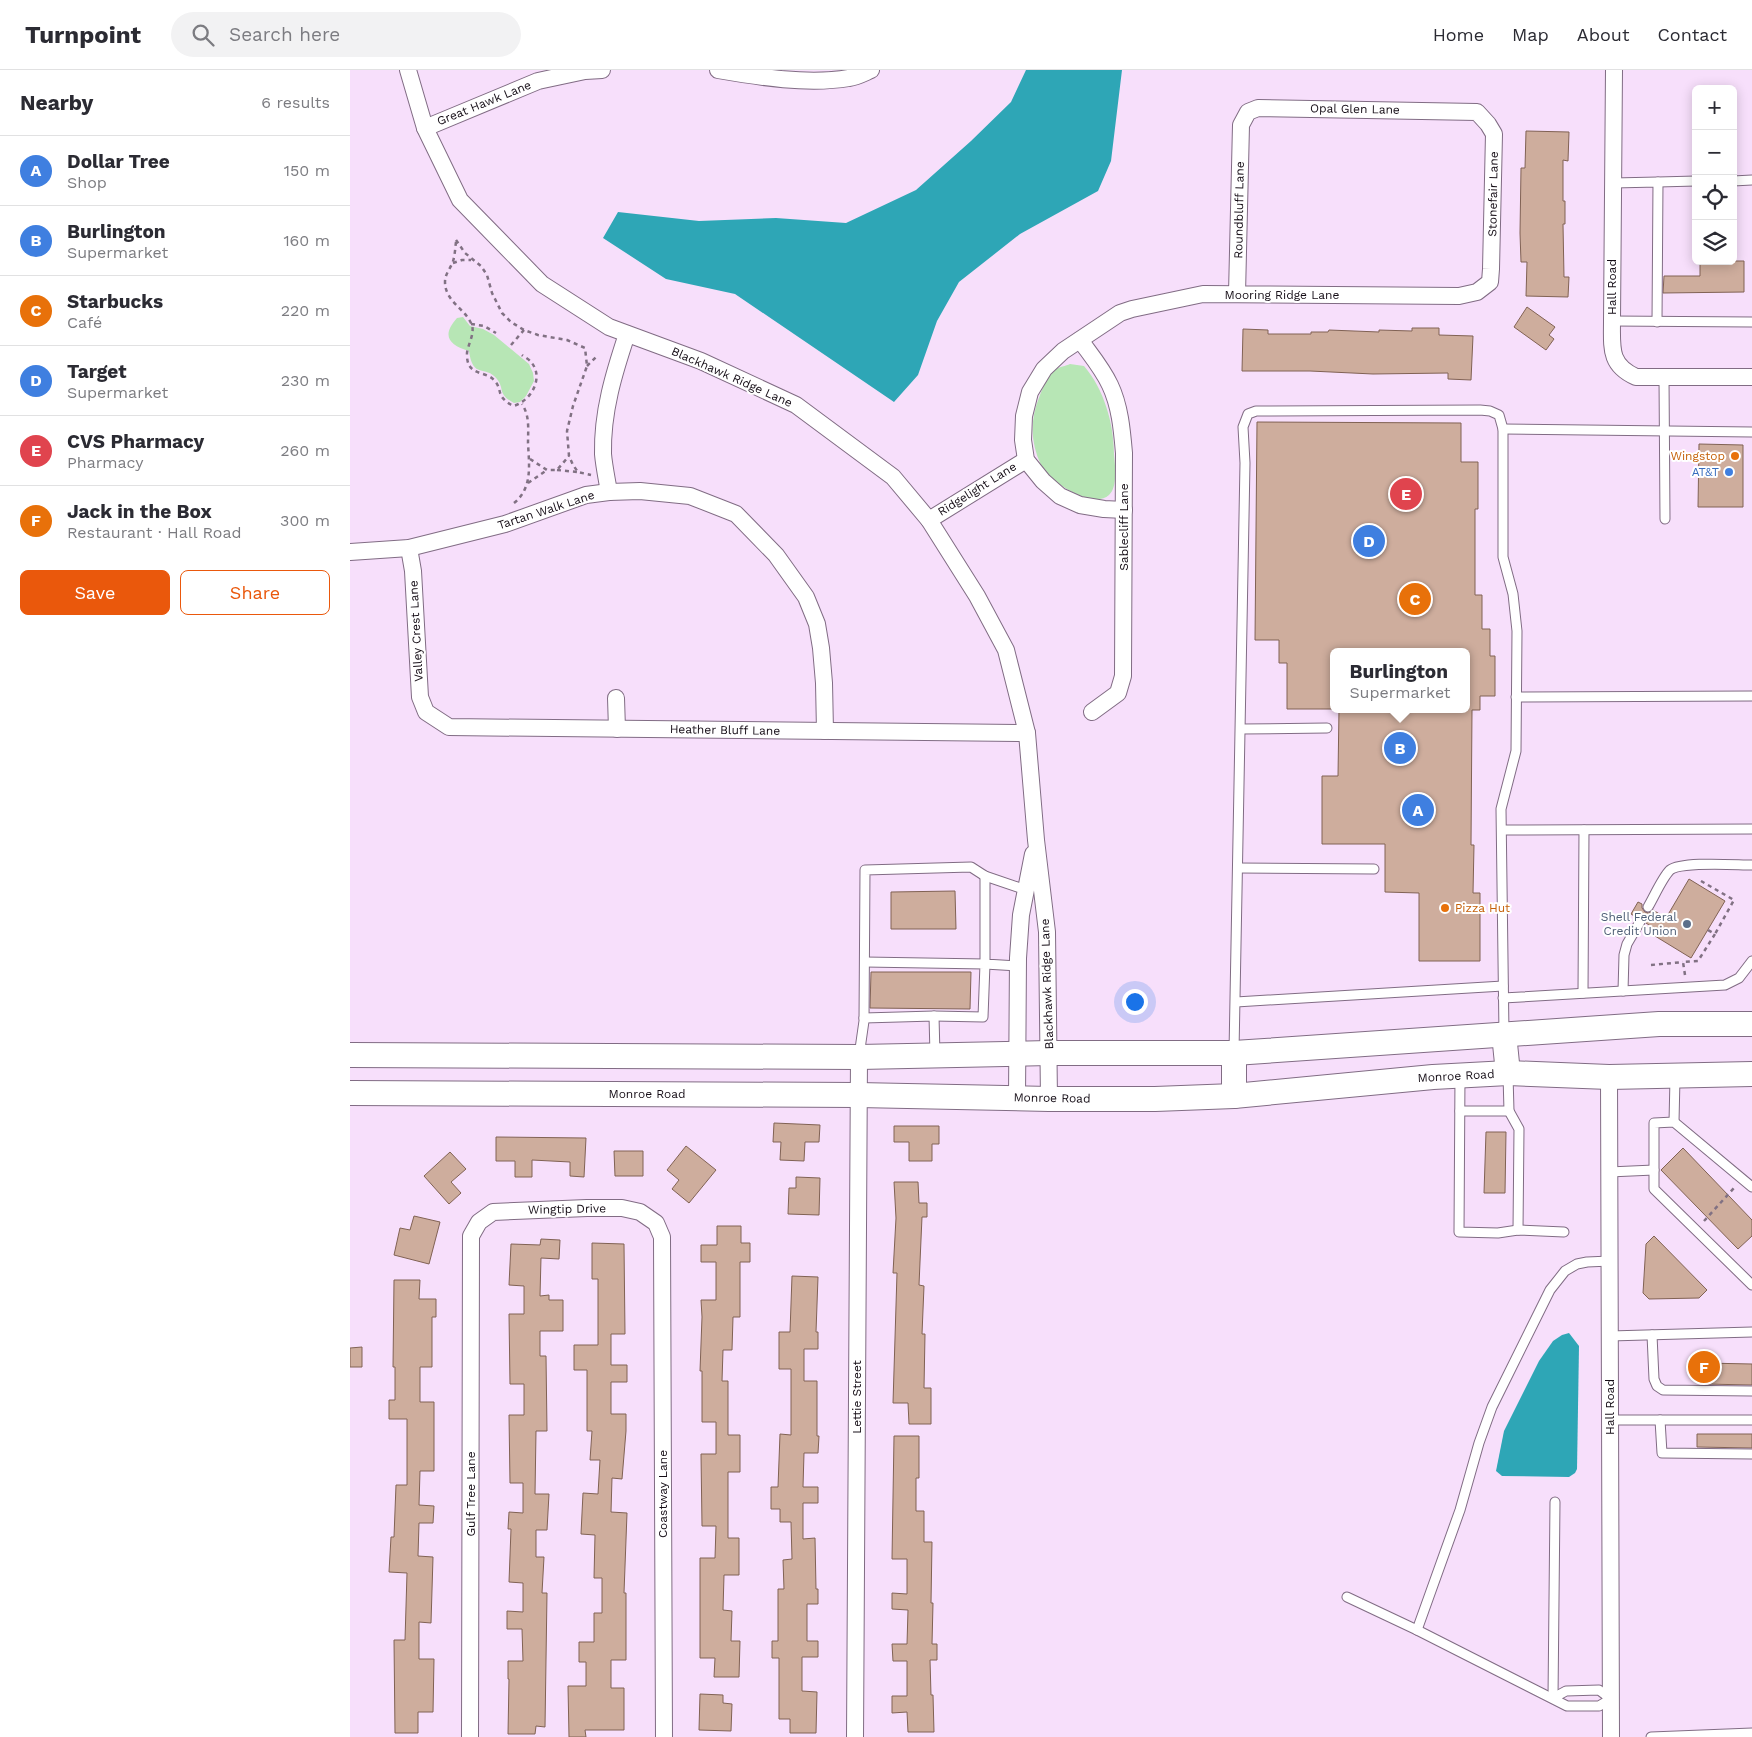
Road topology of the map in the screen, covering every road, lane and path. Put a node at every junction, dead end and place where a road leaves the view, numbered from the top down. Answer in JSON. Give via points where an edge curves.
{"nodes":[{"id":1,"x":408,"y":70,"type":"edge"},
{"id":2,"x":602,"y":70,"type":"edge"},
{"id":3,"x":718,"y":70,"type":"edge"},
{"id":4,"x":871,"y":70,"type":"edge"},
{"id":5,"x":1614,"y":70,"type":"edge"},
{"id":6,"x":537,"y":76,"type":"edge"},
{"id":7,"x":1477,"y":112,"type":"joint"},
{"id":8,"x":1241,"y":125,"type":"joint"},
{"id":9,"x":425,"y":128,"type":"junction"},
{"id":10,"x":1737,"y":180,"type":"edge"},
{"id":11,"x":1752,"y":180,"type":"edge"},
{"id":12,"x":1692,"y":181,"type":"edge"},
{"id":13,"x":1658,"y":182,"type":"junction"},
{"id":14,"x":1613,"y":183,"type":"junction"},
{"id":15,"x":471,"y":260,"type":"junction"},
{"id":16,"x":452,"y":264,"type":"junction"},
{"id":17,"x":1490,"y":282,"type":"joint"},
{"id":18,"x":1237,"y":294,"type":"junction"},
{"id":19,"x":1612,"y":321,"type":"junction"},
{"id":20,"x":1657,"y":322,"type":"junction"},
{"id":21,"x":1752,"y":322,"type":"edge"},
{"id":22,"x":471,"y":324,"type":"junction"},
{"id":23,"x":524,"y":330,"type":"junction"},
{"id":24,"x":496,"y":333,"type":"dead end"},
{"id":25,"x":627,"y":334,"type":"junction"},
{"id":26,"x":1080,"y":340,"type":"junction"},
{"id":27,"x":511,"y":345,"type":"dead end"},
{"id":28,"x":522,"y":355,"type":"dead end"},
{"id":29,"x":597,"y":356,"type":"dead end"},
{"id":30,"x":587,"y":366,"type":"junction"},
{"id":31,"x":1664,"y":377,"type":"junction"},
{"id":32,"x":1752,"y":377,"type":"edge"},
{"id":33,"x":522,"y":404,"type":"junction"},
{"id":34,"x":1503,"y":429,"type":"junction"},
{"id":35,"x":1665,"y":430,"type":"junction"},
{"id":36,"x":1752,"y":432,"type":"edge"},
{"id":37,"x":570,"y":456,"type":"junction"},
{"id":38,"x":530,"y":459,"type":"junction"},
{"id":39,"x":1026,"y":460,"type":"junction"},
{"id":40,"x":548,"y":470,"type":"junction"},
{"id":41,"x":557,"y":470,"type":"junction"},
{"id":42,"x":578,"y":472,"type":"junction"},
{"id":43,"x":595,"y":476,"type":"dead end"},
{"id":44,"x":528,"y":483,"type":"junction"},
{"id":45,"x":609,"y":492,"type":"junction"},
{"id":46,"x":509,"y":507,"type":"dead end"},
{"id":47,"x":1124,"y":510,"type":"junction"},
{"id":48,"x":1666,"y":519,"type":"dead end"},
{"id":49,"x":929,"y":520,"type":"junction"},
{"id":50,"x":409,"y":548,"type":"junction"},
{"id":51,"x":350,"y":552,"type":"edge"},
{"id":52,"x":1752,"y":696,"type":"edge"},
{"id":53,"x":1516,"y":697,"type":"junction"},
{"id":54,"x":616,"y":698,"type":"dead end"},
{"id":55,"x":426,"y":712,"type":"joint"},
{"id":56,"x":1092,"y":712,"type":"dead end"},
{"id":57,"x":1327,"y":728,"type":"dead end"},
{"id":58,"x":617,"y":729,"type":"junction"},
{"id":59,"x":1241,"y":729,"type":"junction"},
{"id":60,"x":824,"y":731,"type":"junction"},
{"id":61,"x":1027,"y":733,"type":"junction"},
{"id":62,"x":1752,"y":829,"type":"edge"},
{"id":63,"x":1502,"y":830,"type":"junction"},
{"id":64,"x":1584,"y":830,"type":"junction"},
{"id":65,"x":1036,"y":840,"type":"junction"},
{"id":66,"x":1752,"y":865,"type":"edge"},
{"id":67,"x":1238,"y":868,"type":"junction"},
{"id":68,"x":1374,"y":868,"type":"dead end"},
{"id":69,"x":985,"y":876,"type":"junction"},
{"id":70,"x":1701,"y":882,"type":"dead end"},
{"id":71,"x":1026,"y":890,"type":"junction"},
{"id":72,"x":1648,"y":907,"type":"dead end"},
{"id":73,"x":1641,"y":920,"type":"dead end"},
{"id":74,"x":1708,"y":930,"type":"dead end"},
{"id":75,"x":1715,"y":934,"type":"junction"},
{"id":76,"x":1752,"y":961,"type":"edge"},
{"id":77,"x":865,"y":962,"type":"junction"},
{"id":78,"x":1683,"y":962,"type":"junction"},
{"id":79,"x":985,"y":964,"type":"junction"},
{"id":80,"x":1651,"y":964,"type":"dead end"},
{"id":81,"x":1018,"y":966,"type":"junction"},
{"id":82,"x":1503,"y":986,"type":"junction"},
{"id":83,"x":1686,"y":987,"type":"junction"},
{"id":84,"x":1623,"y":991,"type":"junction"},
{"id":85,"x":1583,"y":993,"type":"junction"},
{"id":86,"x":1503,"y":998,"type":"junction"},
{"id":87,"x":1236,"y":1002,"type":"junction"},
{"id":88,"x":934,"y":1016,"type":"junction"},
{"id":89,"x":864,"y":1018,"type":"junction"},
{"id":90,"x":1752,"y":1024,"type":"edge"},
{"id":91,"x":1504,"y":1034,"type":"junction"},
{"id":92,"x":1016,"y":1053,"type":"junction"},
{"id":93,"x":1049,"y":1053,"type":"junction"},
{"id":94,"x":1234,"y":1053,"type":"junction"},
{"id":95,"x":350,"y":1055,"type":"edge"},
{"id":96,"x":935,"y":1055,"type":"junction"},
{"id":97,"x":585,"y":1056,"type":"junction"},
{"id":98,"x":858,"y":1056,"type":"junction"},
{"id":99,"x":1508,"y":1073,"type":"junction"},
{"id":100,"x":1752,"y":1074,"type":"edge"},
{"id":101,"x":1675,"y":1075,"type":"junction"},
{"id":102,"x":1460,"y":1076,"type":"junction"},
{"id":103,"x":1609,"y":1077,"type":"junction"},
{"id":104,"x":350,"y":1093,"type":"edge"},
{"id":105,"x":584,"y":1094,"type":"junction"},
{"id":106,"x":858,"y":1095,"type":"junction"},
{"id":107,"x":1234,"y":1096,"type":"junction"},
{"id":108,"x":1017,"y":1098,"type":"junction"},
{"id":109,"x":1049,"y":1099,"type":"junction"},
{"id":110,"x":1460,"y":1111,"type":"junction"},
{"id":111,"x":1509,"y":1111,"type":"junction"},
{"id":112,"x":1674,"y":1122,"type":"junction"},
{"id":113,"x":1654,"y":1170,"type":"junction"},
{"id":114,"x":1609,"y":1172,"type":"junction"},
{"id":115,"x":1742,"y":1179,"type":"junction"},
{"id":116,"x":1752,"y":1187,"type":"edge"},
{"id":117,"x":1518,"y":1230,"type":"junction"},
{"id":118,"x":1696,"y":1230,"type":"junction"},
{"id":119,"x":1564,"y":1232,"type":"dead end"},
{"id":120,"x":472,"y":1250,"type":"joint"},
{"id":121,"x":662,"y":1251,"type":"joint"},
{"id":122,"x":1610,"y":1261,"type":"junction"},
{"id":123,"x":1752,"y":1285,"type":"edge"},
{"id":124,"x":1752,"y":1332,"type":"edge"},
{"id":125,"x":1652,"y":1334,"type":"junction"},
{"id":126,"x":1610,"y":1336,"type":"junction"},
{"id":127,"x":1752,"y":1391,"type":"edge"},
{"id":128,"x":1610,"y":1420,"type":"junction"},
{"id":129,"x":1660,"y":1420,"type":"junction"},
{"id":130,"x":1752,"y":1420,"type":"edge"},
{"id":131,"x":1752,"y":1454,"type":"edge"},
{"id":132,"x":1555,"y":1502,"type":"dead end"},
{"id":133,"x":1347,"y":1597,"type":"dead end"},
{"id":134,"x":1417,"y":1630,"type":"junction"},
{"id":135,"x":1553,"y":1698,"type":"junction"},
{"id":136,"x":1611,"y":1699,"type":"junction"},
{"id":137,"x":1752,"y":1733,"type":"edge"},
{"id":138,"x":1727,"y":1735,"type":"edge"},
{"id":139,"x":470,"y":1737,"type":"edge"},
{"id":140,"x":664,"y":1737,"type":"edge"},
{"id":141,"x":855,"y":1737,"type":"edge"},
{"id":142,"x":1612,"y":1737,"type":"edge"},
{"id":143,"x":1651,"y":1737,"type":"edge"}],
"edges":[{"from":1,"to":9,"type":"street","name":"Blackhawk Ridge Lane"},
{"from":2,"to":6,"type":"street","name":"Great Hawk Lane"},
{"from":3,"to":4,"type":"street","via":[[809,80],[851,78]]},
{"from":5,"to":14,"type":"street","name":"Hall Road"},
{"from":6,"to":9,"type":"street","name":"Great Hawk Lane"},
{"from":7,"to":8,"type":"street","name":"Opal Glen Lane","via":[[1258,108],[1248,112]]},
{"from":7,"to":17,"type":"street","name":"Stonefair Lane","via":[[1494,134]]},
{"from":8,"to":18,"type":"street","name":"Roundbluff Lane"},
{"from":9,"to":25,"type":"street","name":"Blackhawk Ridge Lane","via":[[460,200],[542,284],[609,327]]},
{"from":10,"to":11,"type":"lane"},
{"from":12,"to":13,"type":"lane"},
{"from":13,"to":14,"type":"lane"},
{"from":13,"to":20,"type":"lane"},
{"from":14,"to":19,"type":"street","name":"Hall Road"},
{"from":15,"to":16,"type":"path"},
{"from":15,"to":16,"type":"path","via":[[456,240]]},
{"from":15,"to":23,"type":"path","via":[[487,275],[502,313]]},
{"from":16,"to":22,"type":"path","via":[[445,283],[454,304]]},
{"from":17,"to":18,"type":"street","name":"Mooring Ridge Lane","via":[[1477,292],[1459,296]]},
{"from":18,"to":26,"type":"street","name":"Mooring Ridge Lane","via":[[1203,294],[1132,309],[1120,313]]},
{"from":19,"to":20,"type":"lane"},
{"from":19,"to":31,"type":"street","name":"Hall Road","via":[[1616,360],[1623,371],[1636,377]]},
{"from":20,"to":21,"type":"lane"},
{"from":22,"to":24,"type":"path","via":[[484,326]]},
{"from":22,"to":33,"type":"path","via":[[473,329],[467,353],[473,370],[491,377],[504,401],[513,406]]},
{"from":23,"to":27,"type":"path"},
{"from":23,"to":30,"type":"path","via":[[567,340],[584,348]]},
{"from":25,"to":45,"type":"street","via":[[608,398],[604,429],[603,456]]},
{"from":25,"to":49,"type":"street","name":"Blackhawk Ridge Lane","via":[[701,361],[796,405],[893,477]]},
{"from":26,"to":39,"type":"street","name":"Mooring Ridge Lane","via":[[1044,369],[1030,392],[1024,416]]},
{"from":26,"to":47,"type":"street","name":"Sablecliff Lane","via":[[1110,385],[1120,419],[1124,453]]},
{"from":28,"to":33,"type":"path","via":[[531,362],[536,381]]},
{"from":29,"to":30,"type":"path"},
{"from":30,"to":37,"type":"path","via":[[569,419]]},
{"from":31,"to":32,"type":"street","name":"Hall Road"},
{"from":31,"to":35,"type":"lane"},
{"from":33,"to":38,"type":"path","via":[[526,410]]},
{"from":34,"to":35,"type":"lane"},
{"from":34,"to":53,"type":"lane","via":[[1503,557],[1516,616]]},
{"from":34,"to":59,"type":"lane","via":[[1499,415],[1490,411],[1256,411],[1248,414],[1243,427]]},
{"from":35,"to":36,"type":"lane"},
{"from":35,"to":48,"type":"lane"},
{"from":37,"to":41,"type":"path"},
{"from":37,"to":42,"type":"path"},
{"from":38,"to":40,"type":"path"},
{"from":38,"to":44,"type":"path"},
{"from":39,"to":47,"type":"street","via":[[1060,496],[1080,504]]},
{"from":39,"to":49,"type":"street","name":"Ridgelight Lane"},
{"from":40,"to":41,"type":"path"},
{"from":40,"to":44,"type":"path"},
{"from":41,"to":42,"type":"path"},
{"from":42,"to":43,"type":"path"},
{"from":44,"to":46,"type":"path","via":[[520,498]]},
{"from":45,"to":50,"type":"street","name":"Tartan Walk Lane","via":[[586,495],[505,524]]},
{"from":45,"to":60,"type":"street","name":"Tartan Walk Lane","via":[[640,491],[690,496],[736,514],[776,555],[806,597],[817,624],[824,683]]},
{"from":47,"to":56,"type":"street","name":"Sablecliff Lane","via":[[1123,676],[1118,693]]},
{"from":49,"to":61,"type":"street","name":"Blackhawk Ridge Lane","via":[[977,596],[1006,650]]},
{"from":50,"to":51,"type":"street","name":"Tartan Walk Lane"},
{"from":50,"to":55,"type":"street","name":"Valley Crest Lane","via":[[420,697]]},
{"from":52,"to":53,"type":"lane"},
{"from":53,"to":63,"type":"lane","via":[[1516,751],[1502,804]]},
{"from":54,"to":58,"type":"street"},
{"from":55,"to":58,"type":"street","name":"Heather Bluff Lane","via":[[449,727]]},
{"from":57,"to":59,"type":"lane"},
{"from":58,"to":60,"type":"street","name":"Heather Bluff Lane"},
{"from":59,"to":67,"type":"lane"},
{"from":60,"to":61,"type":"street","name":"Heather Bluff Lane"},
{"from":61,"to":65,"type":"street","name":"Blackhawk Ridge Lane"},
{"from":62,"to":64,"type":"lane"},
{"from":63,"to":64,"type":"lane"},
{"from":63,"to":82,"type":"lane"},
{"from":64,"to":85,"type":"lane"},
{"from":65,"to":71,"type":"street","name":"Blackhawk Ridge Lane"},
{"from":65,"to":93,"type":"street","name":"Blackhawk Ridge Lane","via":[[1047,932]]},
{"from":66,"to":72,"type":"lane","via":[[1675,867]]},
{"from":67,"to":68,"type":"lane"},
{"from":67,"to":87,"type":"lane"},
{"from":69,"to":71,"type":"lane"},
{"from":69,"to":77,"type":"lane","via":[[971,867],[865,870]]},
{"from":69,"to":79,"type":"lane"},
{"from":70,"to":75,"type":"path","via":[[1734,900]]},
{"from":71,"to":81,"type":"street","name":"Blackhawk Ridge Lane"},
{"from":73,"to":84,"type":"lane","via":[[1624,955]]},
{"from":74,"to":75,"type":"path"},
{"from":75,"to":78,"type":"path","via":[[1698,961]]},
{"from":76,"to":83,"type":"lane","via":[[1739,978],[1726,985]]},
{"from":77,"to":79,"type":"lane"},
{"from":77,"to":89,"type":"lane"},
{"from":78,"to":80,"type":"path"},
{"from":78,"to":83,"type":"path"},
{"from":79,"to":81,"type":"lane"},
{"from":79,"to":88,"type":"lane","via":[[983,1017]]},
{"from":81,"to":92,"type":"street","name":"Blackhawk Ridge Lane"},
{"from":82,"to":86,"type":"lane"},
{"from":82,"to":87,"type":"lane"},
{"from":83,"to":84,"type":"lane"},
{"from":84,"to":85,"type":"lane"},
{"from":85,"to":86,"type":"lane"},
{"from":86,"to":91,"type":"lane"},
{"from":87,"to":94,"type":"lane"},
{"from":88,"to":89,"type":"lane"},
{"from":88,"to":96,"type":"lane"},
{"from":89,"to":98,"type":"lane"},
{"from":90,"to":91,"type":"main road","via":[[1659,1024]]},
{"from":91,"to":94,"type":"main road"},
{"from":91,"to":99,"type":"main road"},
{"from":92,"to":93,"type":"main road"},
{"from":92,"to":96,"type":"main road"},
{"from":92,"to":108,"type":"street","name":"Blackhawk Ridge Lane"},
{"from":93,"to":94,"type":"main road"},
{"from":93,"to":109,"type":"street","name":"Blackhawk Ridge Lane"},
{"from":94,"to":107,"type":"main road"},
{"from":95,"to":97,"type":"main road"},
{"from":96,"to":98,"type":"main road"},
{"from":97,"to":98,"type":"main road"},
{"from":97,"to":105,"type":"main road"},
{"from":98,"to":106,"type":"street","name":"Lettie Street"},
{"from":99,"to":102,"type":"main road","name":"Monroe Road"},
{"from":99,"to":103,"type":"main road","name":"Monroe Road"},
{"from":99,"to":111,"type":"lane"},
{"from":100,"to":101,"type":"main road","name":"Monroe Road"},
{"from":101,"to":103,"type":"main road","name":"Monroe Road"},
{"from":101,"to":112,"type":"lane"},
{"from":102,"to":107,"type":"main road","name":"Monroe Road"},
{"from":102,"to":110,"type":"lane"},
{"from":103,"to":114,"type":"street","name":"Hall Road"},
{"from":104,"to":105,"type":"main road","name":"Monroe Road"},
{"from":105,"to":106,"type":"main road","name":"Monroe Road"},
{"from":106,"to":108,"type":"main road","name":"Monroe Road"},
{"from":106,"to":141,"type":"street","name":"Lettie Street"},
{"from":107,"to":109,"type":"main road","name":"Monroe Road"},
{"from":108,"to":109,"type":"main road","name":"Monroe Road"},
{"from":110,"to":111,"type":"lane"},
{"from":110,"to":117,"type":"lane","via":[[1459,1232]]},
{"from":111,"to":117,"type":"lane","via":[[1519,1129]]},
{"from":112,"to":113,"type":"lane","via":[[1654,1123]]},
{"from":112,"to":115,"type":"lane"},
{"from":113,"to":114,"type":"lane"},
{"from":113,"to":118,"type":"lane","via":[[1654,1189]]},
{"from":114,"to":122,"type":"street","name":"Hall Road"},
{"from":115,"to":116,"type":"lane"},
{"from":115,"to":118,"type":"path"},
{"from":117,"to":119,"type":"lane"},
{"from":118,"to":123,"type":"lane"},
{"from":120,"to":121,"type":"street","name":"Wingtip Drive","via":[[472,1236],[479,1222],[493,1212],[622,1208],[640,1212],[656,1223],[662,1237]]},
{"from":120,"to":139,"type":"street","name":"Gulf Tree Lane"},
{"from":121,"to":140,"type":"street","name":"Coastway Lane"},
{"from":122,"to":126,"type":"street","name":"Hall Road"},
{"from":122,"to":134,"type":"lane","via":[[1577,1264],[1566,1271],[1550,1290],[1492,1407],[1460,1510]]},
{"from":124,"to":125,"type":"lane"},
{"from":125,"to":126,"type":"lane"},
{"from":125,"to":127,"type":"lane","via":[[1654,1379],[1663,1390]]},
{"from":126,"to":128,"type":"street","name":"Hall Road"},
{"from":128,"to":129,"type":"lane"},
{"from":128,"to":136,"type":"street","name":"Hall Road"},
{"from":129,"to":130,"type":"lane"},
{"from":129,"to":131,"type":"lane","via":[[1662,1453]]},
{"from":132,"to":135,"type":"lane"},
{"from":133,"to":134,"type":"lane"},
{"from":134,"to":135,"type":"lane"},
{"from":135,"to":136,"type":"lane","via":[[1567,1706],[1598,1706]]},
{"from":135,"to":136,"type":"lane","via":[[1566,1691],[1599,1690]]},
{"from":136,"to":142,"type":"street","name":"Hall Road"},
{"from":137,"to":138,"type":"lane"},
{"from":138,"to":143,"type":"lane"}]}
